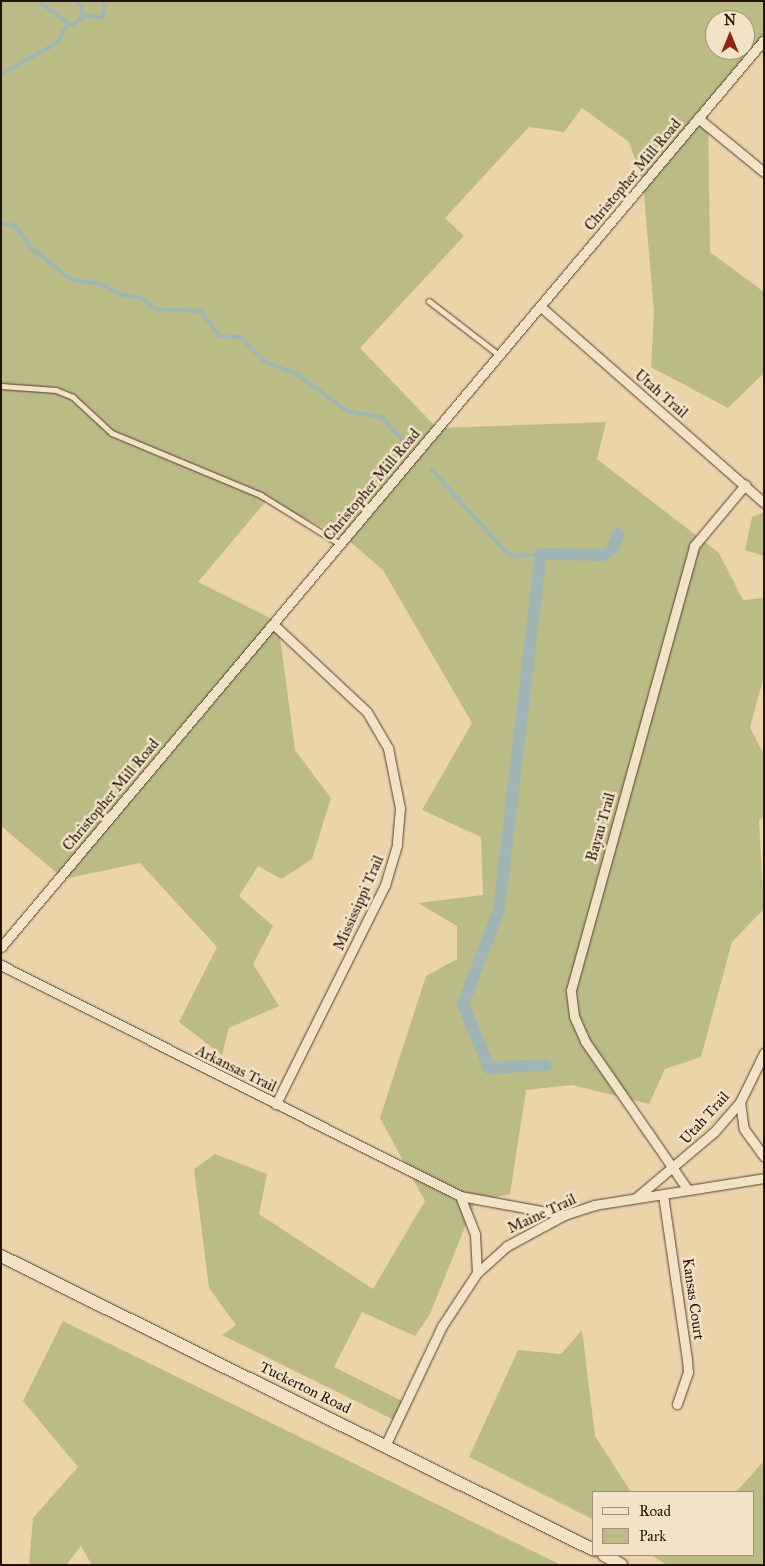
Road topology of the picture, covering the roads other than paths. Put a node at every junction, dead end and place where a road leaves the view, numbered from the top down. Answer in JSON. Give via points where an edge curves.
{"nodes":[{"id":1,"x":764,"y":40,"type":"edge"},
{"id":2,"x":698,"y":118,"type":"junction"},
{"id":3,"x":764,"y":172,"type":"edge"},
{"id":4,"x":429,"y":301,"type":"dead end"},
{"id":5,"x":540,"y":306,"type":"junction"},
{"id":6,"x":499,"y":355,"type":"junction"},
{"id":7,"x":1,"y":386,"type":"edge"},
{"id":8,"x":744,"y":485,"type":"junction"},
{"id":9,"x":764,"y":503,"type":"edge"},
{"id":10,"x":341,"y":544,"type":"junction"},
{"id":11,"x":273,"y":624,"type":"junction"},
{"id":12,"x":1,"y":947,"type":"edge"},
{"id":13,"x":1,"y":965,"type":"edge"},
{"id":14,"x":764,"y":1053,"type":"edge"},
{"id":15,"x":740,"y":1102,"type":"junction"},
{"id":16,"x":276,"y":1104,"type":"junction"},
{"id":17,"x":764,"y":1157,"type":"edge"},
{"id":18,"x":675,"y":1169,"type":"junction"},
{"id":19,"x":764,"y":1178,"type":"edge"},
{"id":20,"x":688,"y":1190,"type":"junction"},
{"id":21,"x":664,"y":1195,"type":"junction"},
{"id":22,"x":460,"y":1196,"type":"junction"},
{"id":23,"x":637,"y":1198,"type":"junction"},
{"id":24,"x":564,"y":1215,"type":"junction"},
{"id":25,"x":1,"y":1256,"type":"edge"},
{"id":26,"x":477,"y":1273,"type":"junction"},
{"id":27,"x":678,"y":1404,"type":"dead end"},
{"id":28,"x":385,"y":1446,"type":"junction"},
{"id":29,"x":592,"y":1549,"type":"edge"},
{"id":30,"x":606,"y":1556,"type":"edge"},
{"id":31,"x":621,"y":1565,"type":"edge"}],
"edges":[{"from":1,"to":2,"type":"street","name":"Christopher Mill Road"},
{"from":2,"to":3,"type":"street"},
{"from":2,"to":5,"type":"street","name":"Christopher Mill Road"},
{"from":4,"to":6,"type":"lane"},
{"from":5,"to":6,"type":"street","name":"Christopher Mill Road"},
{"from":5,"to":8,"type":"street","name":"Utah Trail"},
{"from":6,"to":10,"type":"street","name":"Christopher Mill Road"},
{"from":7,"to":10,"type":"lane","via":[[56,390],[73,397],[112,433],[261,495]]},
{"from":8,"to":9,"type":"street","name":"Utah Trail"},
{"from":8,"to":18,"type":"street","name":"Bayau Trail","via":[[694,546],[571,990],[574,1016],[585,1041]]},
{"from":10,"to":11,"type":"street","name":"Christopher Mill Road"},
{"from":11,"to":12,"type":"street","name":"Christopher Mill Road"},
{"from":11,"to":16,"type":"street","name":"Mississippi Trail","via":[[367,712],[388,748],[400,808],[397,845],[385,885]]},
{"from":13,"to":16,"type":"street","name":"Arkansas Trail"},
{"from":14,"to":15,"type":"street","name":"Utah Trail"},
{"from":15,"to":17,"type":"street","via":[[744,1129]]},
{"from":15,"to":18,"type":"street","name":"Utah Trail"},
{"from":16,"to":22,"type":"street","name":"Arkansas Trail"},
{"from":18,"to":20,"type":"street"},
{"from":18,"to":23,"type":"street","name":"Utah Trail"},
{"from":19,"to":20,"type":"street","name":"Maine Trail"},
{"from":20,"to":21,"type":"street","name":"Maine Trail"},
{"from":21,"to":23,"type":"street","name":"Maine Trail"},
{"from":21,"to":27,"type":"street","name":"Kansas Court","via":[[688,1358],[688,1372]]},
{"from":22,"to":24,"type":"street","name":"Arkansas Trail"},
{"from":22,"to":26,"type":"street","via":[[474,1234]]},
{"from":23,"to":24,"type":"street","name":"Maine Trail"},
{"from":24,"to":26,"type":"street","name":"Maine Trail","via":[[507,1246]]},
{"from":25,"to":28,"type":"main road","name":"Tuckerton Road"},
{"from":26,"to":28,"type":"street","name":"Maine Trail","via":[[438,1334]]},
{"from":28,"to":29,"type":"main road","name":"Tuckerton Road"},
{"from":30,"to":31,"type":"main road"}]}
